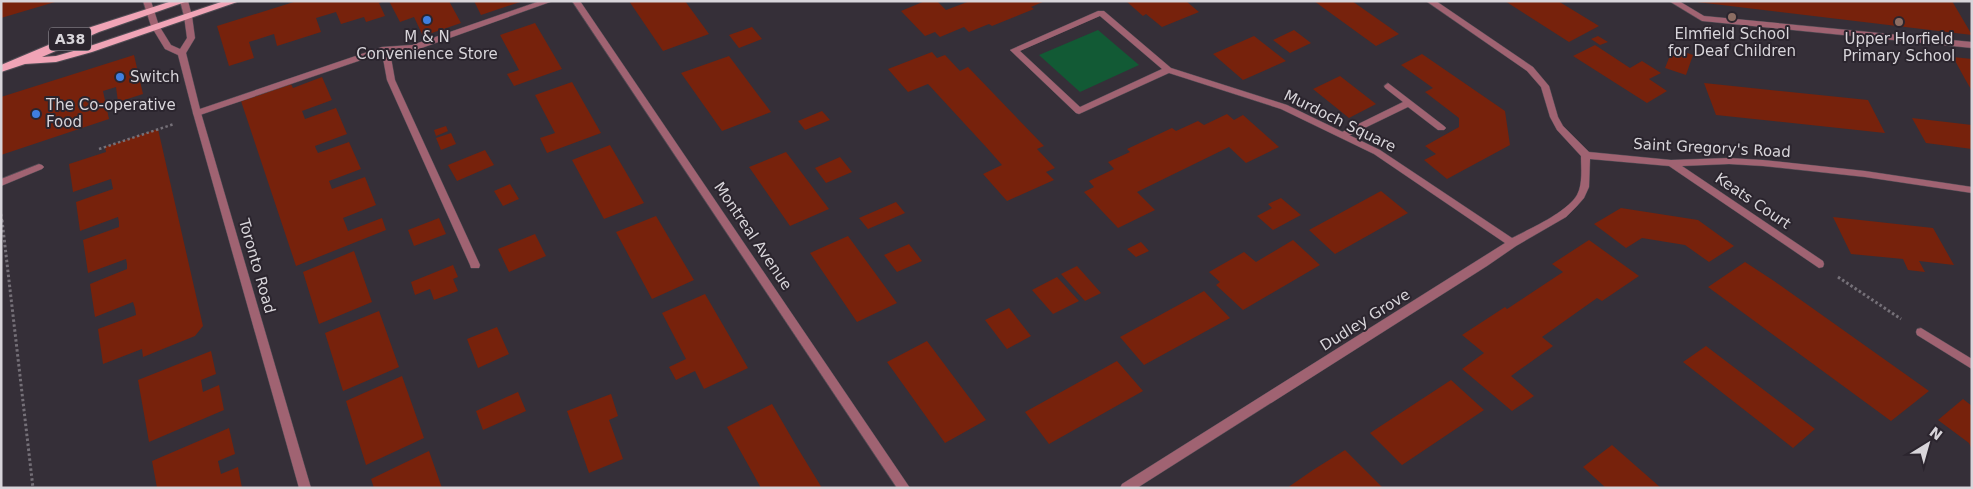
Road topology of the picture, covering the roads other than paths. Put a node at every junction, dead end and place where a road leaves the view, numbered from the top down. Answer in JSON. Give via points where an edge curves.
{"nodes":[{"id":1,"x":184,"y":1,"type":"edge"},
{"id":2,"x":235,"y":1,"type":"edge"},
{"id":3,"x":549,"y":1,"type":"edge"},
{"id":4,"x":576,"y":1,"type":"edge"},
{"id":5,"x":1430,"y":1,"type":"edge"},
{"id":6,"x":1673,"y":1,"type":"edge"},
{"id":7,"x":149,"y":6,"type":"edge"},
{"id":8,"x":188,"y":16,"type":"junction"},
{"id":9,"x":155,"y":26,"type":"junction"},
{"id":10,"x":1972,"y":45,"type":"edge"},
{"id":11,"x":385,"y":49,"type":"junction"},
{"id":12,"x":182,"y":53,"type":"junction"},
{"id":13,"x":26,"y":61,"type":"junction"},
{"id":14,"x":1,"y":69,"type":"edge"},
{"id":15,"x":1168,"y":70,"type":"junction"},
{"id":16,"x":1388,"y":86,"type":"dead end"},
{"id":17,"x":1408,"y":103,"type":"junction"},
{"id":18,"x":198,"y":114,"type":"junction"},
{"id":19,"x":1441,"y":128,"type":"dead end"},
{"id":20,"x":1343,"y":135,"type":"junction"},
{"id":21,"x":1586,"y":155,"type":"junction"},
{"id":22,"x":1671,"y":163,"type":"junction"},
{"id":23,"x":39,"y":167,"type":"dead end"},
{"id":24,"x":1,"y":183,"type":"edge"},
{"id":25,"x":1972,"y":190,"type":"edge"},
{"id":26,"x":1512,"y":243,"type":"junction"},
{"id":27,"x":1819,"y":264,"type":"road end"},
{"id":28,"x":475,"y":265,"type":"dead end"},
{"id":29,"x":1920,"y":332,"type":"road end"},
{"id":30,"x":1972,"y":364,"type":"edge"},
{"id":31,"x":305,"y":488,"type":"edge"},
{"id":32,"x":904,"y":488,"type":"edge"},
{"id":33,"x":1126,"y":488,"type":"edge"}],
"edges":[{"from":1,"to":7,"type":"main road","number":"A38"},
{"from":1,"to":8,"type":"street"},
{"from":2,"to":8,"type":"main road","number":"A38"},
{"from":3,"to":11,"type":"street","via":[[413,48]]},
{"from":4,"to":32,"type":"street","name":"Montreal Avenue"},
{"from":5,"to":21,"type":"street","via":[[1534,73],[1545,86],[1560,128]]},
{"from":6,"to":10,"type":"street","via":[[1702,18]]},
{"from":7,"to":9,"type":"street"},
{"from":7,"to":13,"type":"main road","number":"A38"},
{"from":8,"to":9,"type":"main road","number":"A38"},
{"from":8,"to":12,"type":"street","via":[[191,38]]},
{"from":9,"to":12,"type":"street","via":[[168,47]]},
{"from":9,"to":13,"type":"main road","number":"A38","via":[[64,56]]},
{"from":11,"to":18,"type":"street"},
{"from":11,"to":28,"type":"street","via":[[391,80]]},
{"from":12,"to":18,"type":"street","name":"Toronto Road"},
{"from":13,"to":14,"type":"main road","number":"A38"},
{"from":15,"to":15,"type":"street","name":"Murdoch Square","via":[[1079,111],[1014,50],[1101,13]]},
{"from":15,"to":20,"type":"street","name":"Murdoch Square","via":[[1284,107]]},
{"from":16,"to":17,"type":"street"},
{"from":17,"to":19,"type":"street"},
{"from":17,"to":20,"type":"street"},
{"from":18,"to":31,"type":"street","name":"Toronto Road"},
{"from":20,"to":26,"type":"street","name":"Murdoch Square","via":[[1377,152]]},
{"from":21,"to":22,"type":"street","name":"Saint Gregory's Road"},
{"from":21,"to":26,"type":"street","name":"Dudley Grove","via":[[1584,187],[1574,204],[1541,228]]},
{"from":22,"to":25,"type":"street","name":"Saint Gregory's Road","via":[[1763,162]]},
{"from":22,"to":27,"type":"street","name":"Keats Court"},
{"from":23,"to":24,"type":"street"},
{"from":26,"to":33,"type":"street","name":"Dudley Grove"},
{"from":29,"to":30,"type":"street"}]}
